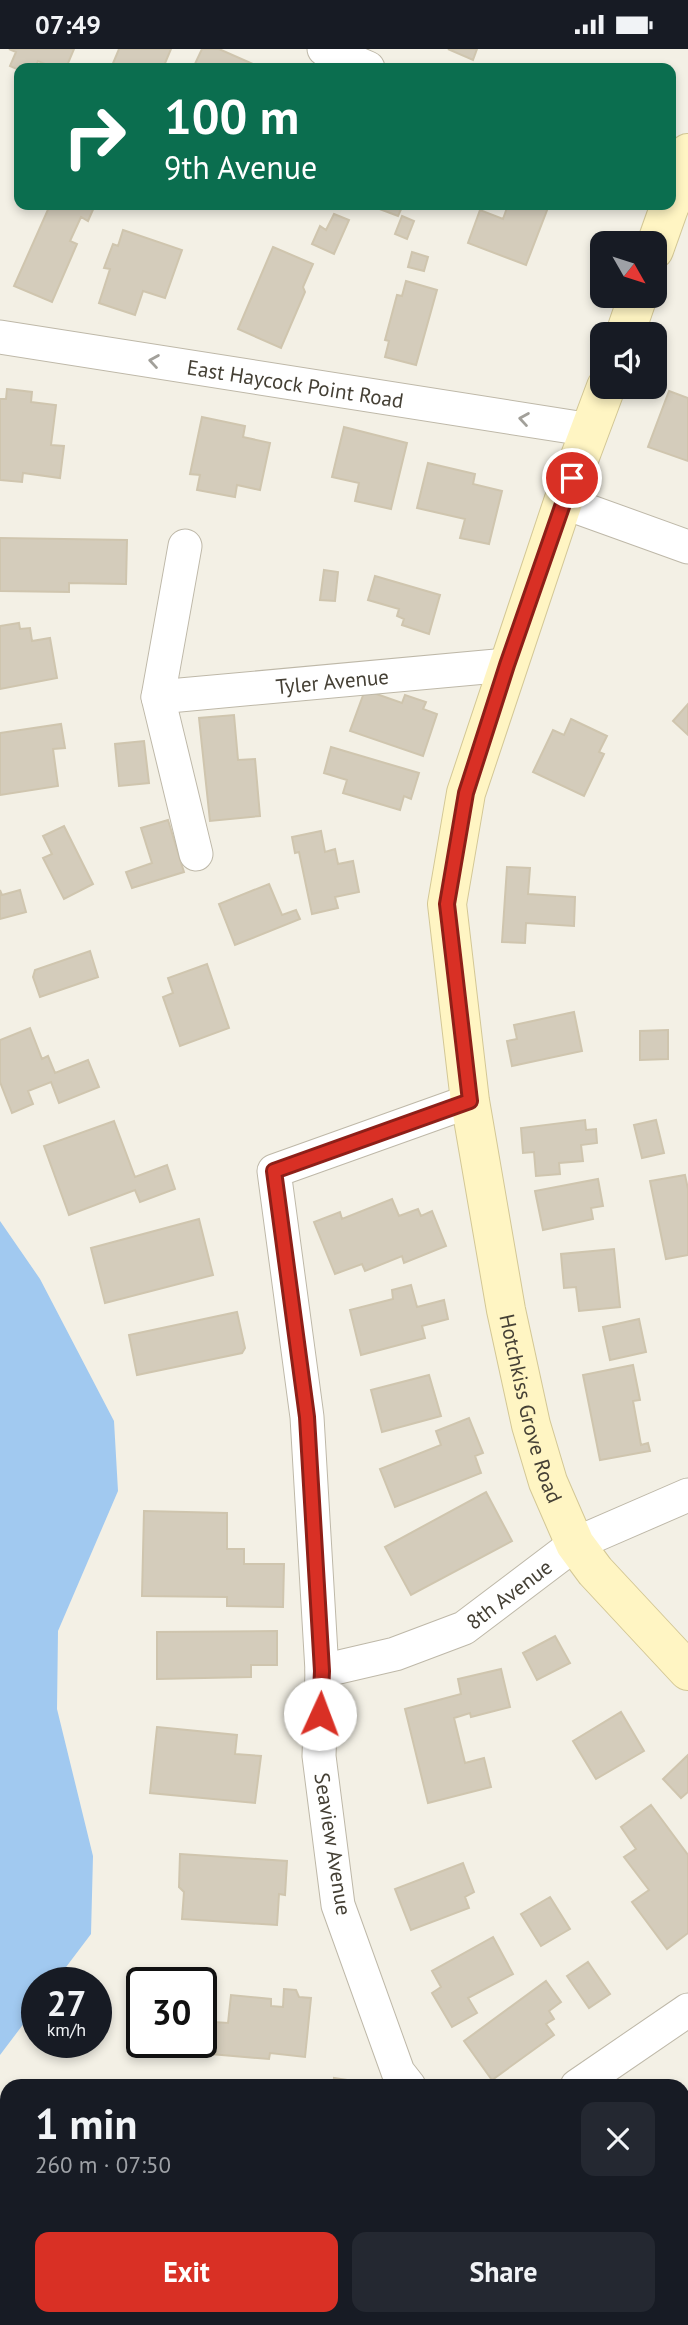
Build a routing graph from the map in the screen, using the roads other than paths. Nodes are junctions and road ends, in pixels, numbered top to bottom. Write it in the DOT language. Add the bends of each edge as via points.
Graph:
graph roads {
  1 [pos="324,49"];
  2 [pos="356,63"];
  3 [pos="688,153"];
  4 [pos="676,188"];
  5 [pos="668,210"];
  6 [pos="661,231"];
  7 [pos="0,337"];
  8 [pos="603,399"];
  9 [pos="591,430"];
  10 [pos="563,502"];
  11 [pos="185,546"];
  12 [pos="688,547"];
  13 [pos="507,665"];
  14 [pos="158,697"];
  15 [pos="196,854"];
  16 [pos="470,1101"];
  17 [pos="688,1495"];
  18 [pos="575,1544"];
  19 [pos="322,1671"];
  20 [pos="688,1671"];
  21 [pos="688,2010"];
  22 [pos="404,2079"];
  23 [pos="588,2079"];
  1 -- 2 [label="street"];
  3 -- 4 [label="main road"];
  5 -- 6 [label="main road"];
  9 -- 7 [label="street, East Haycock Point Road, one-way"];
  8 -- 9 [label="main road, Hotchkiss Grove Road"];
  9 -- 10 [label="main road, Hotchkiss Grove Road"];
  10 -- 12 [label="street"];
  10 -- 13 [label="main road, Hotchkiss Grove Road"];
  11 -- 14 [label="street"];
  13 -- 14 [label="street, Tyler Avenue"];
  13 -- 16 [label="main road, Hotchkiss Grove Road" via="466,793 447,904"];
  14 -- 15 [label="street"];
  16 -- 18 [label="main road, Hotchkiss Grove Road" via="531,1425 548,1482"];
  16 -- 19 [label="street, Seaview Avenue" via="274,1171 307,1417"];
  17 -- 18 [label="street, 8th Avenue"];
  18 -- 19 [label="street, 8th Avenue" via="464,1628 395,1654"];
  18 -- 20 [label="main road, Hotchkiss Grove Road" via="594,1571"];
  19 -- 22 [label="street, Seaview Avenue" via="319,1756 338,1905"];
  21 -- 23 [label="street"];
}
